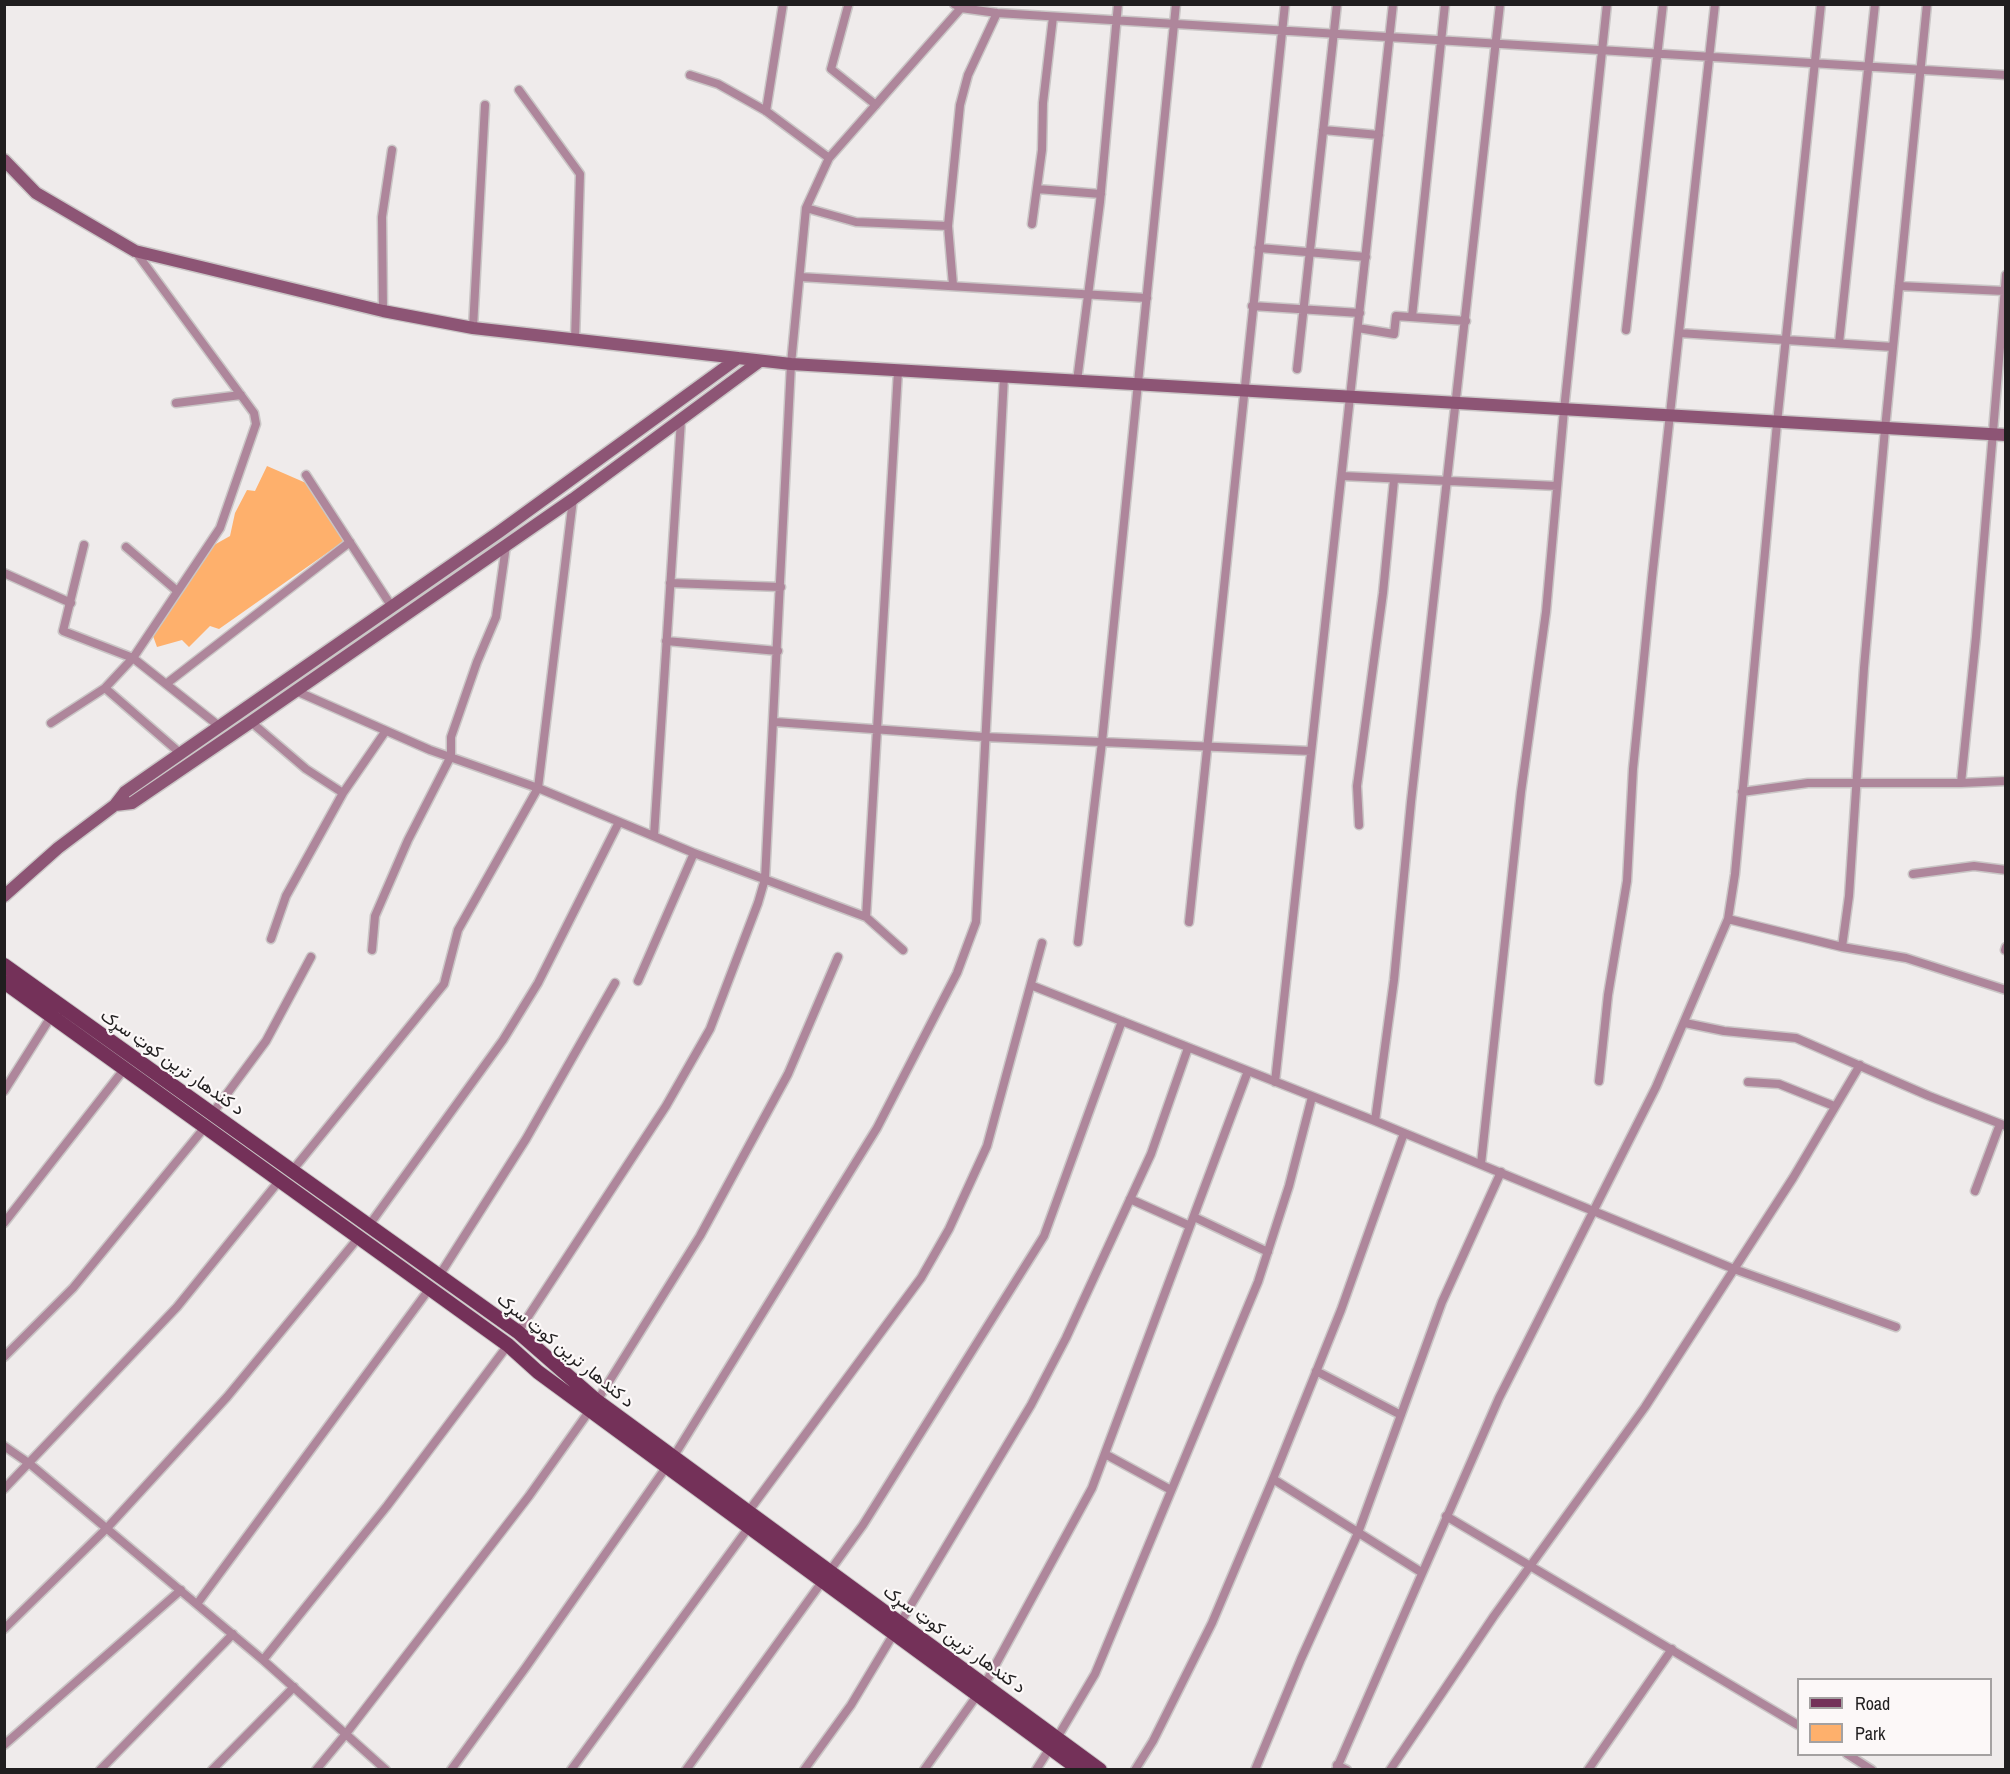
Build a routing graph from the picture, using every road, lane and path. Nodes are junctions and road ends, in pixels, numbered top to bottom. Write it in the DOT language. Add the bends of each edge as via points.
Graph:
graph roads {
  1 [pos="783,4"];
  2 [pos="1118,4"];
  3 [pos="1176,4"];
  4 [pos="1285,4"];
  5 [pos="1338,4"];
  6 [pos="1392,4"];
  7 [pos="1445,4"];
  8 [pos="1500,4"];
  9 [pos="1607,4"];
  10 [pos="1663,4"];
  11 [pos="1715,4"];
  12 [pos="1821,4"];
  13 [pos="1875,4"];
  14 [pos="1927,4"];
  15 [pos="848,6"];
  16 [pos="957,6"];
  17 [pos="988,8"];
  18 [pos="998,13"];
  19 [pos="1053,17"];
  20 [pos="1116,21"];
  21 [pos="1174,24"];
  22 [pos="1282,31"];
  23 [pos="1334,34"];
  24 [pos="1389,38"];
  25 [pos="1441,41"];
  26 [pos="1496,44"];
  27 [pos="1602,51"];
  28 [pos="1658,54"];
  29 [pos="1709,57"];
  30 [pos="1815,64"];
  31 [pos="1869,67"];
  32 [pos="1920,70"];
  33 [pos="690,75"];
  34 [pos="2006,75"];
  35 [pos="519,90"];
  36 [pos="485,105"];
  37 [pos="876,105"];
  38 [pos="766,111"];
  39 [pos="1323,130"];
  40 [pos="1379,135"];
  41 [pos="392,150"];
  42 [pos="829,158"];
  43 [pos="4,160"];
  44 [pos="1037,189"];
  45 [pos="1101,194"];
  46 [pos="806,208"];
  47 [pos="1032,224"];
  48 [pos="948,226"];
  49 [pos="1258,248"];
  50 [pos="135,251"];
  51 [pos="1311,252"];
  52 [pos="1366,256"];
  53 [pos="2006,275"];
  54 [pos="800,277"];
  55 [pos="953,285"];
  56 [pos="1899,286"];
  57 [pos="2004,291"];
  58 [pos="1088,294"];
  59 [pos="1147,298"];
  60 [pos="1252,306"];
  61 [pos="1303,310"];
  62 [pos="383,312"];
  63 [pos="1360,313"];
  64 [pos="1412,317"];
  65 [pos="1466,321"];
  66 [pos="473,327"];
  67 [pos="1358,328"];
  68 [pos="1626,330"];
  69 [pos="1680,333"];
  70 [pos="575,340"];
  71 [pos="1786,340"];
  72 [pos="1839,343"];
  73 [pos="1893,347"];
  74 [pos="738,358"];
  75 [pos="760,360"];
  76 [pos="791,364"];
  77 [pos="1297,369"];
  78 [pos="898,371"];
  79 [pos="1004,376"];
  80 [pos="1077,381"];
  81 [pos="1138,384"];
  82 [pos="1243,391"];
  83 [pos="241,395"];
  84 [pos="1351,397"];
  85 [pos="176,403"];
  86 [pos="1458,403"];
  87 [pos="1564,410"];
  88 [pos="1671,416"];
  89 [pos="681,420"];
  90 [pos="1777,423"];
  91 [pos="1885,429"];
  92 [pos="1992,434"];
  93 [pos="2006,435"];
  94 [pos="306,475"];
  95 [pos="1342,476"];
  96 [pos="1394,480"];
  97 [pos="1448,483"];
  98 [pos="1557,486"];
  99 [pos="573,500"];
  100 [pos="350,542"];
  101 [pos="84,544"];
  102 [pos="506,546"];
  103 [pos="126,547"];
  104 [pos="4,573"];
  105 [pos="670,583"];
  106 [pos="781,587"];
  107 [pos="176,590"];
  108 [pos="71,603"];
  109 [pos="392,607"];
  110 [pos="666,641"];
  111 [pos="778,651"];
  112 [pos="133,658"];
  113 [pos="166,684"];
  114 [pos="105,687"];
  115 [pos="296,691"];
  116 [pos="251,722"];
  117 [pos="775,722"];
  118 [pos="51,723"];
  119 [pos="219,726"];
  120 [pos="877,728"];
  121 [pos="385,732"];
  122 [pos="984,737"];
  123 [pos="1102,742"];
  124 [pos="1205,747"];
  125 [pos="1311,752"];
  126 [pos="180,753"];
  127 [pos="451,756"];
  128 [pos="2006,781"];
  129 [pos="1857,782"];
  130 [pos="1960,783"];
  131 [pos="538,788"];
  132 [pos="1742,792"];
  133 [pos="343,793"];
  134 [pos="115,805"];
  135 [pos="619,822"];
  136 [pos="1359,825"];
  137 [pos="654,836"];
  138 [pos="694,853"];
  139 [pos="2006,870"];
  140 [pos="1913,874"];
  141 [pos="765,879"];
  142 [pos="4,896"];
  143 [pos="866,917"];
  144 [pos="1728,919"];
  145 [pos="1189,922"];
  146 [pos="271,939"];
  147 [pos="1078,942"];
  148 [pos="1042,943"];
  149 [pos="1842,947"];
  150 [pos="372,950"];
  151 [pos="903,950"];
  152 [pos="311,957"];
  153 [pos="838,957"];
  154 [pos="4,965"];
  155 [pos="638,981"];
  156 [pos="4,982"];
  157 [pos="615,983"];
  158 [pos="1033,986"];
  159 [pos="2006,990"];
  160 [pos="52,1015"];
  161 [pos="1122,1021"];
  162 [pos="1686,1023"];
  163 [pos="1188,1047"];
  164 [pos="113,1052"];
  165 [pos="1860,1065"];
  166 [pos="125,1068"];
  167 [pos="1248,1071"];
  168 [pos="1599,1081"];
  169 [pos="1275,1082"];
  170 [pos="1748,1082"];
  171 [pos="4,1091"];
  172 [pos="1312,1096"];
  173 [pos="1834,1106"];
  174 [pos="212,1114"];
  175 [pos="1376,1121"];
  176 [pos="2003,1125"];
  177 [pos="205,1127"];
  178 [pos="1404,1133"];
  179 [pos="1481,1164"];
  180 [pos="292,1171"];
  181 [pos="1501,1172"];
  182 [pos="279,1181"];
  183 [pos="1975,1191"];
  184 [pos="1130,1199"];
  185 [pos="1594,1211"];
  186 [pos="1194,1217"];
  187 [pos="4,1223"];
  188 [pos="370,1224"];
  189 [pos="1190,1226"];
  190 [pos="359,1237"];
  191 [pos="1268,1251"];
  192 [pos="1734,1269"];
  193 [pos="439,1276"];
  194 [pos="430,1288"];
  195 [pos="1896,1327"];
  196 [pos="518,1332"];
  197 [pos="508,1345"];
  198 [pos="4,1357"];
  199 [pos="1316,1371"];
  200 [pos="593,1406"];
  201 [pos="1401,1415"];
  202 [pos="4,1446"];
  203 [pos="1106,1454"];
  204 [pos="670,1461"];
  205 [pos="30,1464"];
  206 [pos="1273,1479"];
  207 [pos="4,1489"];
  208 [pos="1171,1490"];
  209 [pos="748,1512"];
  210 [pos="1446,1516"];
  211 [pos="749,1527"];
  212 [pos="107,1528"];
  213 [pos="1358,1533"];
  214 [pos="1532,1566"];
  215 [pos="1421,1572"];
  216 [pos="827,1577"];
  217 [pos="181,1590"];
  218 [pos="196,1604"];
  219 [pos="896,1628"];
  220 [pos="4,1629"];
  221 [pos="233,1634"];
  222 [pos="1672,1649"];
  223 [pos="263,1660"];
  224 [pos="294,1687"];
  225 [pos="981,1689"];
  226 [pos="1797,1724"];
  227 [pos="345,1735"];
  228 [pos="1054,1743"];
  229 [pos="4,1745"];
  230 [pos="1849,1756"];
  231 [pos="1337,1767"];
  232 [pos="100,1770"];
  233 [pos="212,1770"];
  234 [pos="316,1770"];
  235 [pos="386,1770"];
  236 [pos="451,1770"];
  237 [pos="571,1770"];
  238 [pos="686,1770"];
  239 [pos="804,1770"];
  240 [pos="924,1770"];
  241 [pos="1036,1770"];
  242 [pos="1080,1770"];
  243 [pos="1100,1770"];
  244 [pos="1135,1770"];
  245 [pos="1255,1770"];
  246 [pos="1347,1770"];
  247 [pos="1390,1770"];
  248 [pos="1588,1770"];
  249 [pos="1872,1770"];
  1 -- 38 [label="street"];
  2 -- 20 [label="street"];
  3 -- 21 [label="street"];
  4 -- 22 [label="street"];
  5 -- 23 [label="street"];
  6 -- 24 [label="street"];
  7 -- 25 [label="street"];
  8 -- 26 [label="street"];
  9 -- 27 [label="street"];
  10 -- 28 [label="street"];
  11 -- 29 [label="street"];
  12 -- 30 [label="street"];
  13 -- 31 [label="street"];
  14 -- 32 [label="street"];
  15 -- 37 [label="street" via="831,69"];
  16 -- 17 [label="street"];
  16 -- 37 [label="street"];
  17 -- 18 [label="street"];
  18 -- 19 [label="street"];
  18 -- 48 [label="street" via="968,75 960,105"];
  19 -- 20 [label="street"];
  19 -- 44 [label="street"];
  20 -- 21 [label="street"];
  20 -- 45 [label="street"];
  21 -- 22 [label="street"];
  21 -- 59 [label="street"];
  22 -- 23 [label="street"];
  22 -- 49 [label="street"];
  23 -- 24 [label="street"];
  23 -- 39 [label="street"];
  24 -- 25 [label="street"];
  24 -- 40 [label="street"];
  25 -- 26 [label="street"];
  25 -- 64 [label="street"];
  26 -- 27 [label="street"];
  26 -- 65 [label="street"];
  27 -- 28 [label="street"];
  27 -- 87 [label="street"];
  28 -- 29 [label="street"];
  28 -- 68 [label="street"];
  29 -- 30 [label="street"];
  29 -- 69 [label="street"];
  30 -- 31 [label="street"];
  30 -- 71 [label="street"];
  31 -- 32 [label="street"];
  31 -- 72 [label="street"];
  32 -- 34 [label="street"];
  32 -- 56 [label="street"];
  33 -- 38 [label="street" via="718,84"];
  35 -- 70 [label="street" via="580,174"];
  36 -- 66 [label="street"];
  37 -- 42 [label="street"];
  38 -- 42 [label="street"];
  39 -- 40 [label="street"];
  39 -- 51 [label="street"];
  40 -- 52 [label="street"];
  41 -- 62 [label="street" via="382,217"];
  42 -- 46 [label="street"];
  43 -- 50 [label="main road" via="36,193"];
  44 -- 45 [label="street"];
  44 -- 47 [label="street"];
  45 -- 58 [label="street"];
  46 -- 48 [label="street" via="856,222"];
  46 -- 54 [label="street"];
  48 -- 55 [label="street"];
  49 -- 51 [label="street"];
  49 -- 60 [label="street"];
  50 -- 62 [label="main road"];
  50 -- 83 [label="street"];
  51 -- 52 [label="street"];
  51 -- 61 [label="street"];
  52 -- 63 [label="street"];
  53 -- 57 [label="street"];
  54 -- 55 [label="street"];
  54 -- 76 [label="street"];
  55 -- 58 [label="street"];
  56 -- 57 [label="street"];
  56 -- 73 [label="street"];
  57 -- 92 [label="street"];
  58 -- 59 [label="street"];
  58 -- 80 [label="street"];
  59 -- 81 [label="street"];
  60 -- 61 [label="street"];
  60 -- 82 [label="street"];
  61 -- 63 [label="street"];
  61 -- 77 [label="street"];
  62 -- 66 [label="main road"];
  63 -- 67 [label="street"];
  64 -- 65 [label="street"];
  64 -- 67 [label="street" via="1396,316 1394,334"];
  65 -- 86 [label="street"];
  66 -- 70 [label="main road"];
  67 -- 84 [label="street"];
  69 -- 71 [label="street"];
  69 -- 88 [label="street"];
  70 -- 74 [label="main road"];
  71 -- 72 [label="street"];
  71 -- 90 [label="street"];
  72 -- 73 [label="street"];
  73 -- 91 [label="street"];
  74 -- 75 [label="main road"];
  74 -- 109 [label="main road"];
  75 -- 76 [label="main road"];
  75 -- 89 [label="main road"];
  76 -- 78 [label="main road"];
  76 -- 106 [label="street"];
  78 -- 79 [label="main road"];
  78 -- 120 [label="street"];
  79 -- 80 [label="main road"];
  79 -- 122 [label="street"];
  80 -- 81 [label="main road"];
  81 -- 82 [label="main road"];
  81 -- 123 [label="street"];
  82 -- 84 [label="main road"];
  82 -- 124 [label="street"];
  83 -- 85 [label="street"];
  83 -- 107 [label="street" via="254,413 256,424 236,486 220,528"];
  84 -- 86 [label="main road"];
  84 -- 95 [label="street"];
  86 -- 87 [label="main road"];
  86 -- 97 [label="street"];
  87 -- 88 [label="main road"];
  87 -- 98 [label="street"];
  88 -- 90 [label="main road"];
  88 -- 168 [label="street" via="1635,747 1627,881 1608,995"];
  89 -- 99 [label="main road"];
  89 -- 105 [label="street"];
  90 -- 91 [label="main road"];
  90 -- 132 [label="street"];
  91 -- 92 [label="main road"];
  91 -- 129 [label="street"];
  92 -- 93 [label="main road"];
  92 -- 130 [label="street"];
  94 -- 100 [label="street"];
  95 -- 96 [label="street"];
  95 -- 125 [label="street"];
  96 -- 97 [label="street"];
  96 -- 136 [label="street" via="1357,786"];
  97 -- 98 [label="street"];
  97 -- 175 [label="street"];
  98 -- 179 [label="street" via="1546,612 1521,792"];
  99 -- 102 [label="main road"];
  99 -- 131 [label="street"];
  100 -- 109 [label="street"];
  100 -- 113 [label="street"];
  101 -- 108 [label="street"];
  102 -- 115 [label="main road"];
  102 -- 127 [label="street" via="496,617 451,737"];
  103 -- 107 [label="street"];
  104 -- 108 [label="street"];
  105 -- 106 [label="street"];
  105 -- 110 [label="street"];
  106 -- 111 [label="street"];
  107 -- 112 [label="street"];
  108 -- 112 [label="street" via="63,631"];
  109 -- 119 [label="main road"];
  110 -- 111 [label="street"];
  110 -- 137 [label="street"];
  111 -- 117 [label="street"];
  112 -- 113 [label="street"];
  112 -- 114 [label="street"];
  113 -- 119 [label="street"];
  114 -- 118 [label="street"];
  114 -- 126 [label="street"];
  115 -- 116 [label="main road"];
  115 -- 121 [label="street"];
  116 -- 133 [label="street" via="306,769"];
  116 -- 134 [label="main road" via="132,803"];
  117 -- 120 [label="street"];
  117 -- 141 [label="street"];
  119 -- 126 [label="main road"];
  120 -- 122 [label="street"];
  120 -- 143 [label="street"];
  121 -- 127 [label="street"];
  121 -- 133 [label="street"];
  122 -- 123 [label="street"];
  122 -- 204 [label="street" via="976,922 957,973 877,1128"];
  123 -- 124 [label="street"];
  123 -- 147 [label="street"];
  124 -- 125 [label="street"];
  124 -- 145 [label="street"];
  125 -- 169 [label="street"];
  126 -- 134 [label="main road" via="125,792"];
  127 -- 131 [label="street"];
  127 -- 150 [label="street" via="375,916"];
  128 -- 130 [label="street"];
  129 -- 130 [label="street"];
  129 -- 132 [label="street" via="1808,783"];
  129 -- 149 [label="street"];
  131 -- 135 [label="street"];
  131 -- 180 [label="street" via="458,930 444,984"];
  132 -- 144 [label="street"];
  133 -- 146 [label="street" via="286,896"];
  134 -- 142 [label="main road"];
  135 -- 137 [label="street"];
  135 -- 188 [label="street" via="527,1002"];
  137 -- 138 [label="street"];
  138 -- 141 [label="street"];
  138 -- 155 [label="street"];
  139 -- 140 [label="street" via="1974,866"];
  141 -- 143 [label="street"];
  141 -- 196 [label="street" via="710,1029 666,1106"];
  143 -- 151 [label="street"];
  144 -- 149 [label="street"];
  144 -- 162 [label="street"];
  148 -- 158 [label="street"];
  149 -- 159 [label="street" via="1906,958"];
  152 -- 174 [label="street" via="266,1041"];
  153 -- 200 [label="street" via="788,1074 750,1145 700,1236"];
  154 -- 164 [label="main road, د کندهار ترين کوټ سړک"];
  156 -- 160 [label="main road, د کندهار ترين کوټ سړک"];
  157 -- 193 [label="street" via="526,1139"];
  158 -- 161 [label="street"];
  158 -- 209 [label="street" via="987,1146 950,1229 921,1278"];
  160 -- 164 [label="main road, د کندهار ترين کوټ سړک"];
  160 -- 171 [label="street"];
  161 -- 163 [label="street"];
  161 -- 216 [label="street" via="1044,1236"];
  162 -- 165 [label="street" via="1796,1038"];
  162 -- 185 [label="street"];
  163 -- 167 [label="street"];
  163 -- 184 [label="street" via="1151,1154"];
  164 -- 166 [label="main road, د کندهار ترين کوټ سړک"];
  164 -- 174 [label="main road, د کندهار ترين کوټ سړک"];
  165 -- 173 [label="street"];
  165 -- 176 [label="street"];
  166 -- 177 [label="main road, د کندهار ترين کوټ سړک"];
  166 -- 187 [label="street"];
  167 -- 169 [label="street"];
  167 -- 186 [label="street"];
  169 -- 172 [label="street"];
  170 -- 173 [label="street" via="1779,1084"];
  172 -- 175 [label="street"];
  172 -- 191 [label="street"];
  173 -- 192 [label="street"];
  174 -- 180 [label="main road, د کندهار ترين کوټ سړک"];
  175 -- 178 [label="street"];
  176 -- 183 [label="street"];
  177 -- 182 [label="main road, د کندهار ترين کوټ سړک"];
  177 -- 198 [label="street" via="73,1288"];
  178 -- 179 [label="street"];
  178 -- 199 [label="street"];
  179 -- 181 [label="street"];
  180 -- 188 [label="main road, د کندهار ترين کوټ سړک"];
  181 -- 185 [label="street"];
  181 -- 201 [label="street" via="1442,1302"];
  182 -- 190 [label="main road, د کندهار ترين کوټ سړک"];
  182 -- 205 [label="street" via="177,1307"];
  184 -- 189 [label="street"];
  184 -- 219 [label="street" via="1031,1405"];
  185 -- 192 [label="street"];
  185 -- 210 [label="street" via="1498,1398"];
  186 -- 189 [label="street"];
  186 -- 191 [label="street"];
  188 -- 193 [label="main road, د کندهار ترين کوټ سړک"];
  189 -- 203 [label="street"];
  190 -- 194 [label="main road, د کندهار ترين کوټ سړک"];
  190 -- 212 [label="street" via="227,1397"];
  191 -- 208 [label="street"];
  192 -- 195 [label="street"];
  192 -- 214 [label="street" via="1646,1407"];
  193 -- 196 [label="main road, د کندهار ترين کوټ سړک"];
  194 -- 197 [label="main road, د کندهار ترين کوټ سړک"];
  194 -- 218 [label="street"];
  196 -- 197 [label="main road"];
  196 -- 200 [label="main road, د کندهار ترين کوټ سړک"];
  197 -- 200 [label="main road, د کندهار ترين کوټ سړک" via="538,1372"];
  197 -- 223 [label="street" via="387,1506"];
  199 -- 201 [label="street"];
  199 -- 206 [label="street"];
  200 -- 204 [label="main road, د کندهار ترين کوټ سړک"];
  200 -- 227 [label="street"];
  201 -- 213 [label="street"];
  202 -- 205 [label="street"];
  203 -- 208 [label="street"];
  203 -- 225 [label="street" via="1092,1488"];
  204 -- 209 [label="main road, د کندهار ترين کوټ سړک"];
  204 -- 211 [label="main road, د کندهار ترين کوټ سړک"];
  204 -- 236 [label="street"];
  205 -- 207 [label="street"];
  205 -- 212 [label="street"];
  206 -- 213 [label="street"];
  206 -- 244 [label="street" via="1212,1623"];
  208 -- 228 [label="street" via="1095,1674"];
  209 -- 216 [label="main road, د کندهار ترين کوټ سړک"];
  210 -- 214 [label="street"];
  210 -- 215 [label="street"];
  211 -- 216 [label="main road, د کندهار ترين کوټ سړک"];
  211 -- 237 [label="street"];
  212 -- 217 [label="street"];
  212 -- 220 [label="street"];
  213 -- 215 [label="street"];
  213 -- 245 [label="street"];
  214 -- 222 [label="street"];
  214 -- 247 [label="street"];
  215 -- 231 [label="street"];
  216 -- 219 [label="main road, د کندهار ترين کوټ سړک"];
  216 -- 238 [label="street"];
  217 -- 218 [label="street"];
  217 -- 229 [label="street"];
  218 -- 221 [label="street"];
  219 -- 225 [label="main road, د کندهار ترين کوټ سړک"];
  219 -- 239 [label="street" via="851,1705"];
  221 -- 223 [label="street"];
  221 -- 232 [label="street"];
  222 -- 226 [label="street"];
  222 -- 248 [label="street"];
  223 -- 224 [label="street"];
  224 -- 227 [label="street"];
  224 -- 233 [label="street"];
  225 -- 228 [label="main road, د کندهار ترين کوټ سړک"];
  225 -- 240 [label="street"];
  227 -- 234 [label="street"];
  227 -- 235 [label="street"];
  228 -- 241 [label="street"];
  228 -- 242 [label="main road, د کندهار ترين کوټ سړک"];
  228 -- 243 [label="main road, د کندهار ترين کوټ سړک"];
  230 -- 249 [label="street"];
  231 -- 246 [label="street"];
}
